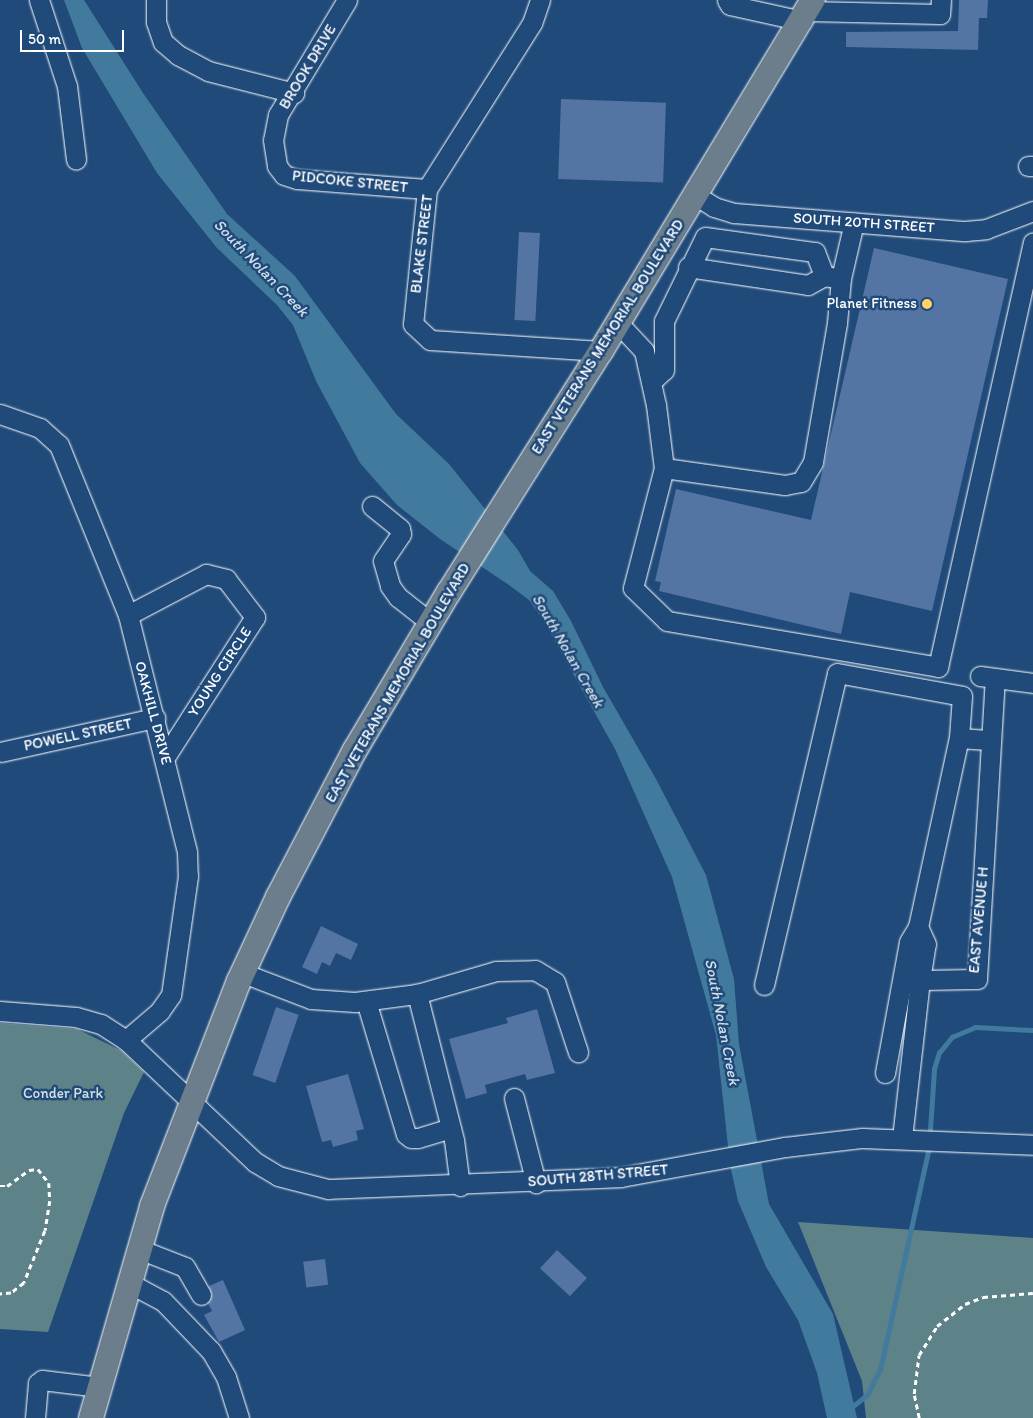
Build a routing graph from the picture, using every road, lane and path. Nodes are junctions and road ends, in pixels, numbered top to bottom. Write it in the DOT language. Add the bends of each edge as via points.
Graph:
graph roads {
  1 [pos="38,0"];
  2 [pos="156,0"];
  3 [pos="347,0"];
  4 [pos="540,0"];
  5 [pos="727,0"];
  6 [pos="941,0"];
  7 [pos="807,10"];
  8 [pos="294,92"];
  9 [pos="76,159"];
  10 [pos="276,166"];
  11 [pos="428,189"];
  12 [pos="695,195"];
  13 [pos="1033,211"];
  14 [pos="854,222"];
  15 [pos="1033,243"];
  16 [pos="688,267"];
  17 [pos="832,277"];
  18 [pos="618,323"];
  19 [pos="601,351"];
  20 [pos="652,381"];
  21 [pos="0,414"];
  22 [pos="664,468"];
  23 [pos="372,506"];
  24 [pos="128,615"];
  25 [pos="431,623"];
  26 [pos="1033,683"];
  27 [pos="155,718"];
  28 [pos="959,738"];
  29 [pos="991,740"];
  30 [pos="0,752"];
  31 [pos="165,758"];
  32 [pos="918,928"];
  33 [pos="243,973"];
  34 [pos="920,980"];
  35 [pos="764,985"];
  36 [pos="417,994"];
  37 [pos="366,1001"];
  38 [pos="0,1011"];
  39 [pos="126,1040"];
  40 [pos="578,1052"];
  41 [pos="885,1073"];
  42 [pos="514,1098"];
  43 [pos="191,1099"];
  44 [pos="451,1128"];
  45 [pos="902,1138"];
  46 [pos="1033,1145"];
  47 [pos="536,1183"];
  48 [pos="0,1186"];
  49 [pos="460,1186"];
  50 [pos="139,1249"];
  51 [pos="129,1283"];
  52 [pos="1033,1293"];
  53 [pos="0,1294"];
  54 [pos="201,1295"];
  55 [pos="100,1387"];
  56 [pos="35,1418"];
  57 [pos="91,1418"];
  58 [pos="239,1418"];
  59 [pos="918,1418"];
  1 -- 9 [label="street" via="67,86"];
  2 -- 8 [label="street" via="156,22 163,42 178,56 208,71"];
  3 -- 8 [label="street, BROOK DRIVE"];
  4 -- 11 [label="street, BLAKE STREET" via="532,23"];
  5 -- 7 [label="street" via="730,5"];
  6 -- 7 [label="street" via="940,14"];
  7 -- 12 [label="main road, EAST VETERANS MEMORIAL BOULEVARD"];
  8 -- 10 [label="street, BROOK DRIVE" via="278,116 273,140"];
  10 -- 11 [label="street, PIDCOKE STREET" via="284,175 297,179"];
  11 -- 19 [label="street, BLAKE STREET" via="413,324 430,340"];
  12 -- 14 [label="street, SOUTH 20TH STREET" via="714,207 734,213"];
  12 -- 18 [label="main road, EAST VETERANS MEMORIAL BOULEVARD"];
  13 -- 14 [label="street, SOUTH 20TH STREET" via="986,230"];
  14 -- 17 [label="street"];
  15 -- 22 [label="street" via="938,668 667,621 633,588"];
  16 -- 17 [label="street" via="808,285"];
  16 -- 17 [label="street" via="700,244 711,236 815,252"];
  16 -- 20 [label="street" via="664,321 664,370"];
  17 -- 22 [label="street" via="837,323 812,462 801,482 785,485"];
  18 -- 19 [label="main road, EAST VETERANS MEMORIAL BOULEVARD"];
  18 -- 20 [label="street" via="644,351"];
  19 -- 25 [label="main road, EAST VETERANS MEMORIAL BOULEVARD"];
  20 -- 22 [label="street"];
  21 -- 24 [label="street, OAKHILL DRIVE" via="40,428 58,445"];
  23 -- 25 [label="street" via="400,529 401,534 383,561 390,586 398,597"];
  24 -- 27 [label="street, OAKHILL DRIVE"];
  24 -- 31 [label="street, YOUNG CIRCLE" via="206,574 226,579 255,617"];
  25 -- 33 [label="main road, EAST VETERANS MEMORIAL BOULEVARD" via="355,750 278,897"];
  26 -- 29 [label="street, EAST AVENUE H" via="988,677"];
  27 -- 30 [label="street, POWELL STREET"];
  27 -- 31 [label="street, OAKHILL DRIVE"];
  28 -- 29 [label="street"];
  28 -- 32 [label="street"];
  28 -- 35 [label="street" via="962,696 837,673"];
  29 -- 34 [label="street, EAST AVENUE H" via="977,979"];
  31 -- 39 [label="street, OAKHILL DRIVE" via="187,852 187,885 171,996 160,1011"];
  32 -- 34 [label="street" via="926,944"];
  32 -- 41 [label="street" via="909,942"];
  33 -- 37 [label="street" via="311,999"];
  33 -- 43 [label="main road, EAST VETERANS MEMORIAL BOULEVARD"];
  34 -- 45 [label="street"];
  36 -- 37 [label="street"];
  36 -- 40 [label="street" via="496,971 535,970 555,982"];
  36 -- 44 [label="street"];
  37 -- 44 [label="street" via="406,1134 418,1138"];
  38 -- 39 [label="street, SOUTH 28TH STREET" via="76,1017 101,1024"];
  39 -- 43 [label="street, SOUTH 28TH STREET"];
  42 -- 47 [label="street"];
  43 -- 49 [label="street, SOUTH 28TH STREET" via="256,1162 278,1176 302,1184 345,1190"];
  43 -- 50 [label="main road, EAST VETERANS MEMORIAL BOULEVARD"];
  44 -- 49 [label="street"];
  45 -- 46 [label="street, SOUTH 28TH STREET"];
  45 -- 47 [label="street, SOUTH 28TH STREET" via="862,1138 785,1147 645,1175"];
  47 -- 49 [label="street, SOUTH 28TH STREET"];
  48 -- 53 [label="path" via="7,1186 29,1170 38,1169 49,1183 50,1201 45,1232 24,1283 11,1293"];
  50 -- 51 [label="main road, EAST VETERANS MEMORIAL BOULEVARD"];
  50 -- 54 [label="street" via="185,1267"];
  51 -- 55 [label="main road, EAST VETERANS MEMORIAL BOULEVARD"];
  51 -- 58 [label="street" via="163,1301 211,1351 226,1377"];
  52 -- 59 [label="path" via="983,1297 965,1304 937,1326 920,1355 914,1394"];
  55 -- 56 [label="street" via="42,1380 38,1383"];
  55 -- 57 [label="main road, EAST VETERANS MEMORIAL BOULEVARD"];
}
